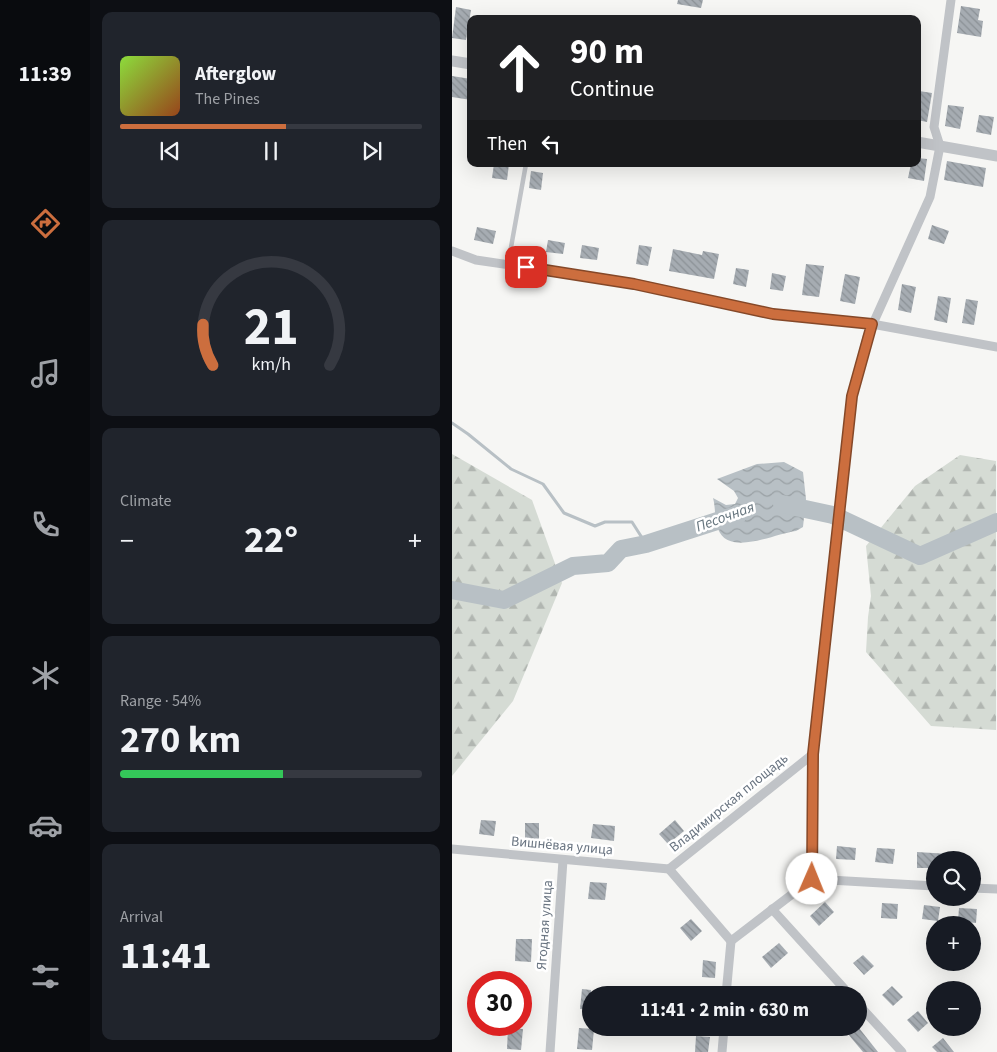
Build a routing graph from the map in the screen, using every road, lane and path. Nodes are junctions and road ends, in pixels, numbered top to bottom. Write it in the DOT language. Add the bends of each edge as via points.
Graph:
graph roads {
  1 [pos="951,0"];
  2 [pos="452,61"];
  3 [pos="467,63"];
  4 [pos="921,143"];
  5 [pos="940,146"];
  6 [pos="996,156"];
  7 [pos="525,167"];
  8 [pos="452,251"];
  9 [pos="508,264"];
  10 [pos="872,324"];
  11 [pos="996,347"];
  12 [pos="813,754"];
  13 [pos="452,849"];
  14 [pos="563,860"];
  15 [pos="669,869"];
  16 [pos="812,879"];
  17 [pos="926,886"];
  18 [pos="981,888"];
  19 [pos="996,889"];
  20 [pos="772,910"];
  21 [pos="731,941"];
  22 [pos="727,986"];
  23 [pos="842,986"];
  24 [pos="867,1014"];
  25 [pos="723,1036"];
  26 [pos="550,1052"];
  27 [pos="722,1052"];
  28 [pos="902,1052"];
  1 -- 5 [label="street" via="934,127"];
  2 -- 3 [label="street"];
  4 -- 5 [label="street"];
  5 -- 6 [label="street"];
  5 -- 10 [label="street" via="930,197"];
  7 -- 9 [label="lane"];
  8 -- 9 [label="street" via="476,260"];
  9 -- 10 [label="street" via="634,284 773,314"];
  10 -- 11 [label="street"];
  10 -- 12 [label="street" via="852,396"];
  12 -- 15 [label="street, Владимирская площадь"];
  12 -- 16 [label="street"];
  13 -- 14 [label="street, Вишнёвая улица"];
  14 -- 15 [label="street, Вишнёвая улица"];
  14 -- 26 [label="street, Ягодная улица"];
  15 -- 21 [label="street, Владимирская площадь"];
  16 -- 17 [label="street"];
  16 -- 20 [label="street"];
  18 -- 19 [label="street"];
  20 -- 21 [label="street"];
  20 -- 23 [label="street"];
  21 -- 22 [label="street"];
  24 -- 28 [label="street"];
  25 -- 27 [label="street"];
}
